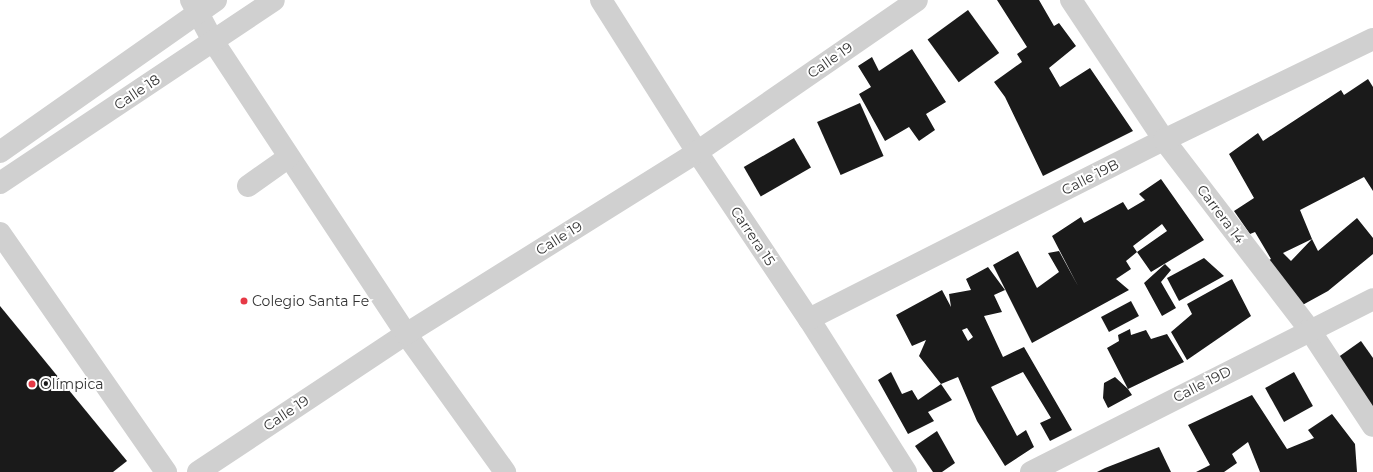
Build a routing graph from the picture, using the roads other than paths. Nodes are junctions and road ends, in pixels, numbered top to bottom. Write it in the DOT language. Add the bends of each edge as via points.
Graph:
graph roads {
  1 [pos="274,0"];
  2 [pos="602,0"];
  3 [pos="917,0"];
  4 [pos="1071,0"];
  5 [pos="201,4"];
  6 [pos="1373,38"];
  7 [pos="213,41"];
  8 [pos="1164,140"];
  9 [pos="0,152"];
  10 [pos="697,152"];
  11 [pos="289,157"];
  12 [pos="0,183"];
  13 [pos="248,186"];
  14 [pos="0,233"];
  15 [pos="1373,298"];
  16 [pos="809,319"];
  17 [pos="1309,329"];
  18 [pos="406,334"];
  19 [pos="1373,426"];
  20 [pos="166,472"];
  21 [pos="198,472"];
  22 [pos="505,472"];
  23 [pos="906,472"];
  24 [pos="1031,472"];
  1 -- 7 [label="street, Calle 18"];
  2 -- 10 [label="street, Carrera 15"];
  3 -- 10 [label="street, Calle 19"];
  4 -- 8 [label="street, Carrera 14"];
  5 -- 7 [label="street"];
  5 -- 9 [label="street"];
  6 -- 8 [label="street, Calle 19B"];
  7 -- 11 [label="street"];
  7 -- 12 [label="street, Calle 18"];
  8 -- 16 [label="street, Calle 19B"];
  8 -- 17 [label="street, Carrera 14"];
  10 -- 16 [label="street, Carrera 15"];
  10 -- 18 [label="street, Calle 19"];
  11 -- 13 [label="street"];
  11 -- 18 [label="street"];
  14 -- 20 [label="street"];
  15 -- 17 [label="street, Calle 19D"];
  16 -- 23 [label="street, Carrera 15"];
  17 -- 19 [label="street, Carrera 14"];
  17 -- 24 [label="street, Calle 19D"];
  18 -- 21 [label="street, Calle 19"];
  18 -- 22 [label="street"];
}
